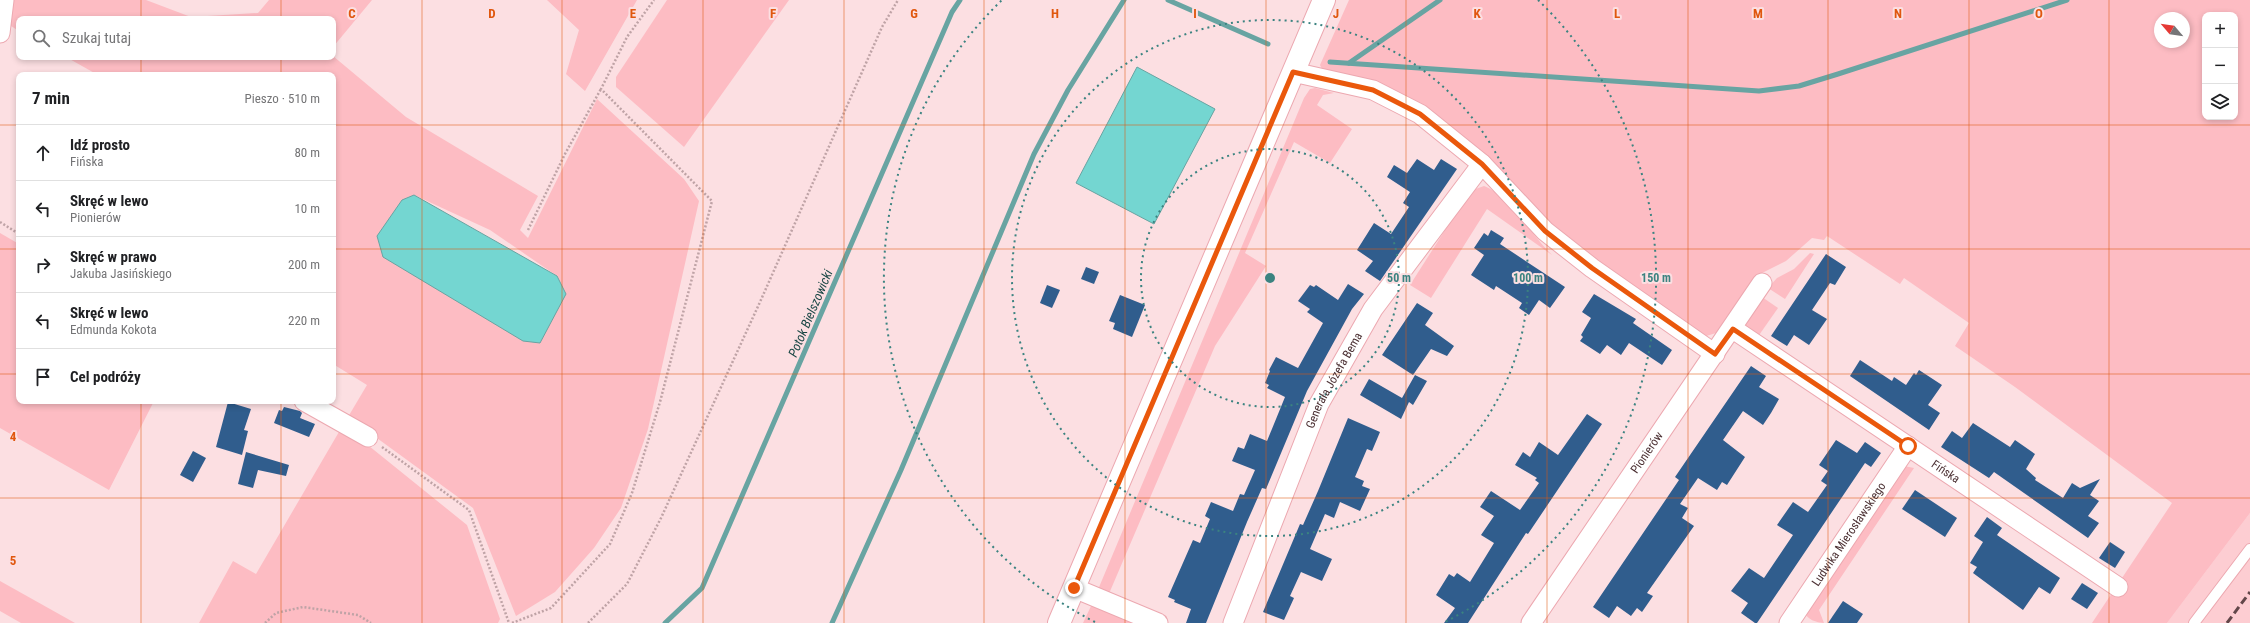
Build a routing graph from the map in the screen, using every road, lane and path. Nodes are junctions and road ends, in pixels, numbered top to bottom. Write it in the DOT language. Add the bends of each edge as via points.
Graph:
graph roads {
  1 [pos="4,0"];
  2 [pos="654,0"];
  3 [pos="898,0"];
  4 [pos="1324,0"];
  5 [pos="0,33"];
  6 [pos="1293,72"];
  7 [pos="601,90"];
  8 [pos="1482,164"];
  9 [pos="0,222"];
  10 [pos="528,230"];
  11 [pos="16,232"];
  12 [pos="1762,283"];
  13 [pos="1733,329"];
  14 [pos="1715,354"];
  15 [pos="309,404"];
  16 [pos="368,437"];
  17 [pos="1908,446"];
  18 [pos="2250,549"];
  19 [pos="2118,587"];
  20 [pos="1074,588"];
  21 [pos="265,623"];
  22 [pos="371,623"];
  23 [pos="509,623"];
  24 [pos="512,623"];
  25 [pos="588,623"];
  26 [pos="1059,623"];
  27 [pos="1158,623"];
  28 [pos="1233,623"];
  29 [pos="1531,623"];
  30 [pos="1789,623"];
  31 [pos="2194,623"];
  1 -- 5 [label="street"];
  2 -- 7 [label="path" via="627,38"];
  3 -- 25 [label="path" via="872,48 661,518 627,584"];
  4 -- 6 [label="street"];
  6 -- 8 [label="street" via="1373,90 1420,114"];
  6 -- 20 [label="street"];
  7 -- 10 [label="path" via="565,154"];
  7 -- 24 [label="path" via="712,201 660,402 632,493 610,544 551,608"];
  8 -- 14 [label="street" via="1545,231 1592,268"];
  8 -- 28 [label="street, Generała Józefa Bema" via="1373,309 1319,404"];
  9 -- 11 [label="path"];
  12 -- 13 [label="street, Pionierów"];
  13 -- 14 [label="street, Pionierów"];
  13 -- 17 [label="street, Fińska"];
  14 -- 29 [label="street, Pionierów"];
  15 -- 16 [label="street"];
  16 -- 23 [label="path" via="469,510"];
  17 -- 19 [label="street, Fińska"];
  17 -- 30 [label="street, Ludwika Mierosławskiego"];
  18 -- 31 [label="lane"];
  20 -- 26 [label="street"];
  20 -- 27 [label="street"];
  21 -- 22 [label="path" via="276,613 303,607 358,616"];
}
